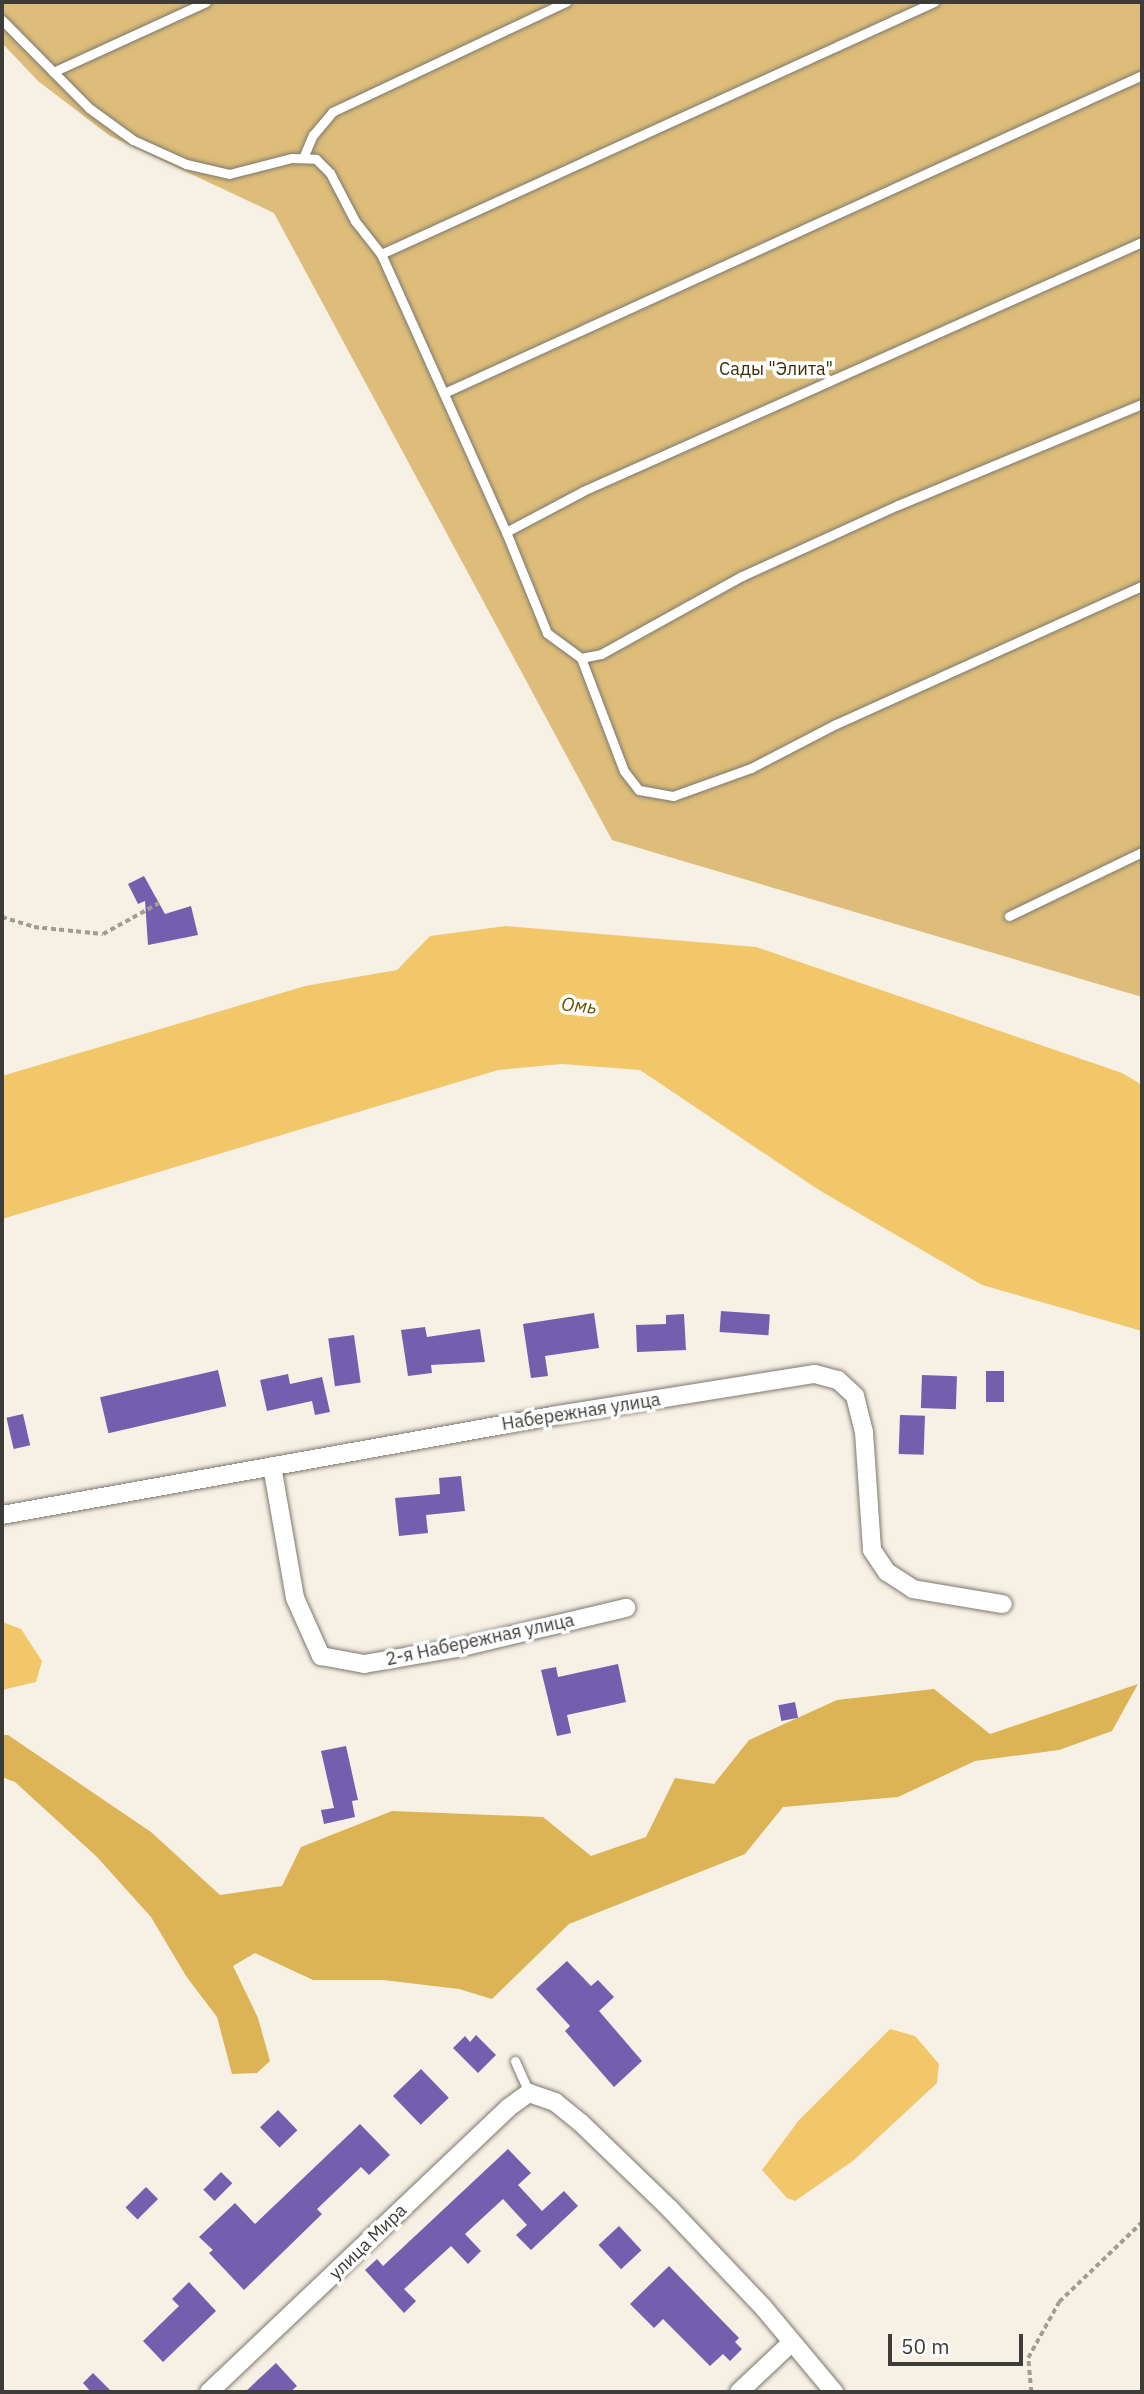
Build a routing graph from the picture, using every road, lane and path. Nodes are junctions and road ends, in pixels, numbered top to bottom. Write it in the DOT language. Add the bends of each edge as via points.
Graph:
graph roads {
  1 [pos="206,2"];
  2 [pos="566,2"];
  3 [pos="934,2"];
  4 [pos="2,20"];
  5 [pos="53,72"];
  6 [pos="1142,75"];
  7 [pos="303,158"];
  8 [pos="1142,242"];
  9 [pos="380,254"];
  10 [pos="444,393"];
  11 [pos="1142,404"];
  12 [pos="506,532"];
  13 [pos="1142,586"];
  14 [pos="581,658"];
  15 [pos="1142,852"];
  16 [pos="159,903"];
  17 [pos="1009,916"];
  18 [pos="2,917"];
  19 [pos="272,1466"];
  20 [pos="2,1515"];
  21 [pos="1003,1604"];
  22 [pos="626,1608"];
  23 [pos="515,2062"];
  24 [pos="529,2093"];
  25 [pos="1142,2222"];
  26 [pos="790,2344"];
  27 [pos="209,2392"];
  28 [pos="739,2392"];
  29 [pos="834,2392"];
  30 [pos="1031,2392"];
  1 -- 5 [label="lane"];
  2 -- 7 [label="lane" via="332,112 313,135"];
  3 -- 9 [label="lane"];
  4 -- 5 [label="lane"];
  5 -- 7 [label="lane" via="89,108 133,140 186,164 229,174"];
  6 -- 10 [label="lane"];
  7 -- 9 [label="lane" via="316,159 330,173 355,221"];
  8 -- 12 [label="lane" via="583,491"];
  9 -- 10 [label="lane"];
  10 -- 12 [label="lane"];
  11 -- 14 [label="lane" via="886,510 742,576 601,654"];
  12 -- 14 [label="lane" via="547,633"];
  13 -- 14 [label="lane" via="836,724 751,768 673,796 639,790 624,771"];
  15 -- 17 [label="lane"];
  16 -- 18 [label="path" via="103,934 34,927"];
  19 -- 20 [label="street, Набережная улица"];
  19 -- 21 [label="street, Набережная улица" via="815,1374 838,1380 855,1396 864,1432 872,1550 887,1572 913,1589"];
  19 -- 22 [label="street, 2-я Набережная улица" via="295,1598 321,1656 364,1664 461,1647"];
  23 -- 24 [label="lane"];
  24 -- 26 [label="street" via="555,2102 581,2123 753,2297"];
  24 -- 27 [label="street, улица Мира"];
  25 -- 30 [label="path" via="1059,2302 1028,2358"];
  26 -- 28 [label="street"];
  26 -- 29 [label="street"];
}
